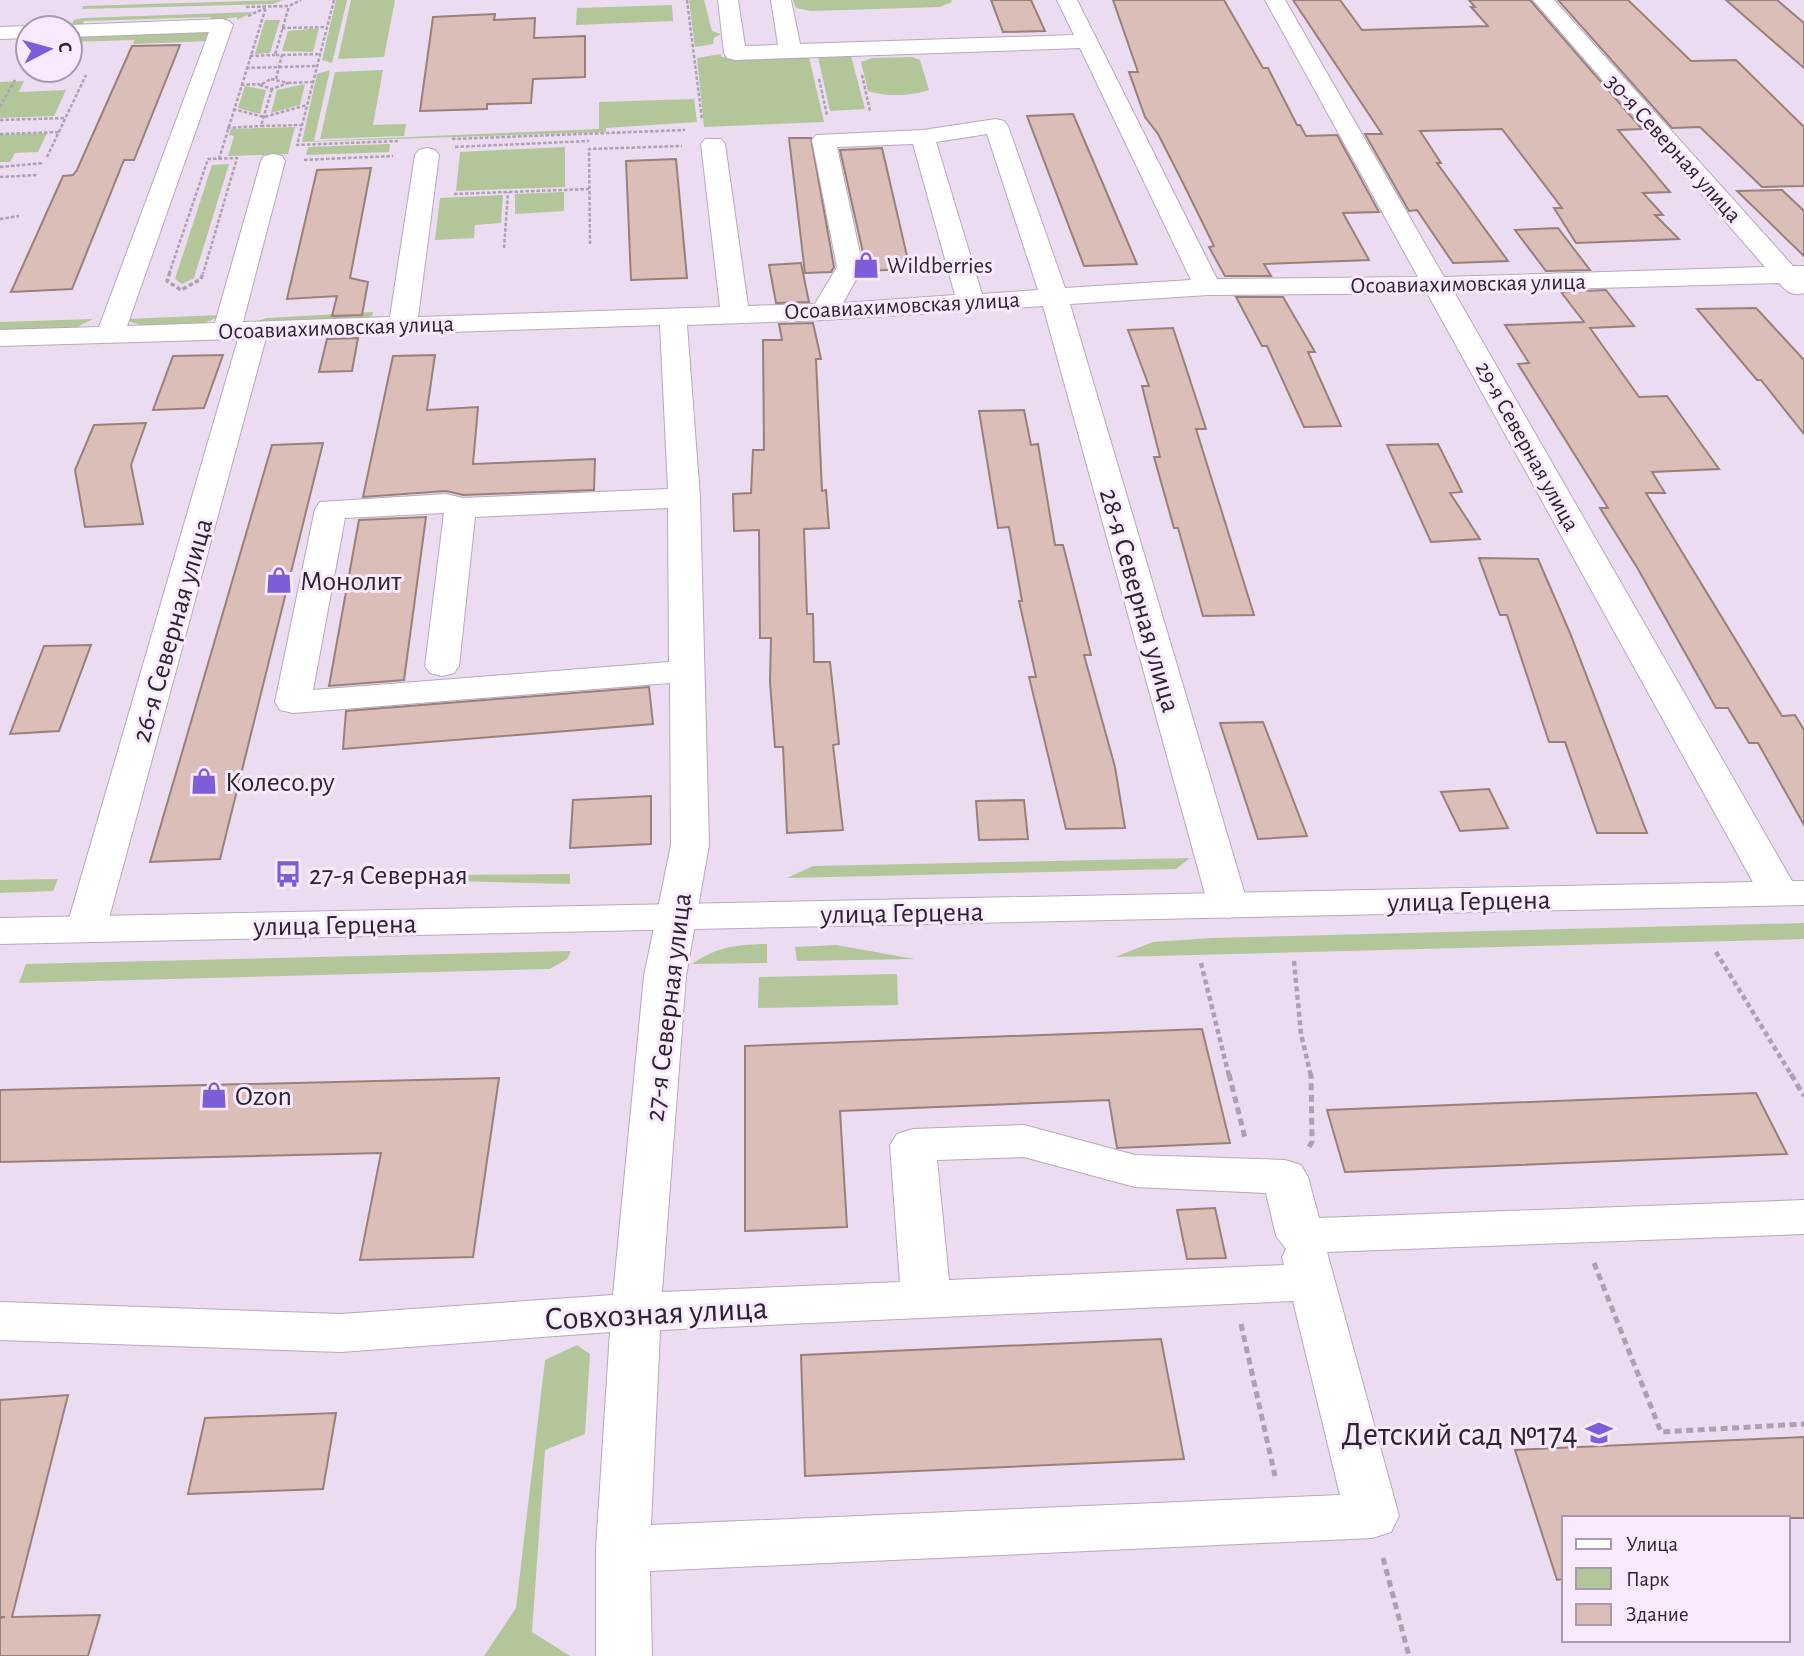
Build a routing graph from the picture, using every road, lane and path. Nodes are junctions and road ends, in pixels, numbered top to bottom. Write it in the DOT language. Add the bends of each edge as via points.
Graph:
graph roads {
  1 [pos="301,0"];
  2 [pos="334,0"];
  3 [pos="687,0"];
  4 [pos="728,0"];
  5 [pos="781,0"];
  6 [pos="1067,0"];
  7 [pos="1275,0"];
  8 [pos="1543,0"];
  9 [pos="256,12"];
  10 [pos="84,24"];
  11 [pos="327,27"];
  12 [pos="282,28"];
  13 [pos="1087,41"];
  14 [pos="790,51"];
  15 [pos="814,53"];
  16 [pos="320,54"];
  17 [pos="275,55"];
  18 [pos="282,55"];
  19 [pos="250,56"];
  20 [pos="317,66"];
  21 [pos="279,67"];
  22 [pos="246,68"];
  23 [pos="86,75"];
  24 [pos="276,79"];
  25 [pos="14,82"];
  26 [pos="313,82"];
  27 [pos="288,83"];
  28 [pos="260,84"];
  29 [pos="240,85"];
  30 [pos="272,89"];
  31 [pos="307,106"];
  32 [pos="0,107"];
  33 [pos="233,109"];
  34 [pos="860,111"];
  35 [pos="827,112"];
  36 [pos="838,112"];
  37 [pos="264,117"];
  38 [pos="65,118"];
  39 [pos="0,120"];
  40 [pos="829,124"];
  41 [pos="302,125"];
  42 [pos="261,126"];
  43 [pos="227,128"];
  44 [pos="59,132"];
  45 [pos="0,134"];
  46 [pos="589,134"];
  47 [pos="703,134"];
  48 [pos="923,136"];
  49 [pos="399,141"];
  50 [pos="589,141"];
  51 [pos="304,145"];
  52 [pos="433,147"];
  53 [pos="453,147"];
  54 [pos="589,149"];
  55 [pos="47,157"];
  56 [pos="219,159"];
  57 [pos="273,161"];
  58 [pos="44,163"];
  59 [pos="0,167"];
  60 [pos="38,175"];
  61 [pos="0,177"];
  62 [pos="589,188"];
  63 [pos="508,192"];
  64 [pos="421,196"];
  65 [pos="590,244"];
  66 [pos="504,248"];
  67 [pos="1795,274"];
  68 [pos="1436,285"];
  69 [pos="1208,287"];
  70 [pos="1054,296"];
  71 [pos="1804,296"];
  72 [pos="971,303"];
  73 [pos="824,312"];
  74 [pos="735,314"];
  75 [pos="673,317"];
  76 [pos="403,325"];
  77 [pos="240,330"];
  78 [pos="110,334"];
  79 [pos="0,338"];
  80 [pos="684,498"];
  81 [pos="460,508"];
  82 [pos="443,666"];
  83 [pos="687,671"];
  84 [pos="1792,893"];
  85 [pos="1228,905"];
  86 [pos="675,916"];
  87 [pos="86,929"];
  88 [pos="0,930"];
  89 [pos="1716,952"];
  90 [pos="1294,961"];
  91 [pos="1200,963"];
  92 [pos="1804,1097"];
  93 [pos="1270,1177"];
  94 [pos="1804,1217"];
  95 [pos="1579,1226"];
  96 [pos="1306,1259"];
  97 [pos="1233,1285"];
  98 [pos="926,1299"];
  99 [pos="636,1312"];
  100 [pos="0,1321"];
  101 [pos="1804,1424"];
  102 [pos="1372,1516"];
  103 [pos="1284,1520"];
  104 [pos="624,1549"];
  105 [pos="624,1656"];
  106 [pos="1409,1656"];
  1 -- 12 [label="path" via="289,6"];
  2 -- 11 [label="path"];
  3 -- 47 [label="path"];
  4 -- 14 [label="street" via="735,53"];
  5 -- 14 [label="street"];
  6 -- 13 [label="street"];
  7 -- 68 [label="street, 29-я Северная улица"];
  8 -- 67 [label="street, 30-я Северная улица"];
  9 -- 19 [label="path" via="266,7"];
  10 -- 78 [label="street" via="222,25"];
  11 -- 12 [label="path"];
  11 -- 16 [label="path"];
  12 -- 17 [label="path"];
  13 -- 15 [label="street"];
  13 -- 69 [label="street"];
  14 -- 15 [label="street"];
  15 -- 34 [label="path" via="856,54 871,111"];
  15 -- 35 [label="path"];
  16 -- 18 [label="path"];
  16 -- 20 [label="path"];
  17 -- 18 [label="path"];
  17 -- 19 [label="path"];
  18 -- 21 [label="path"];
  19 -- 22 [label="path"];
  20 -- 21 [label="path"];
  20 -- 26 [label="path"];
  21 -- 22 [label="path"];
  21 -- 24 [label="path"];
  22 -- 29 [label="path"];
  23 -- 38 [label="path"];
  24 -- 27 [label="path"];
  24 -- 28 [label="path"];
  25 -- 32 [label="path"];
  26 -- 27 [label="path"];
  26 -- 31 [label="path"];
  27 -- 30 [label="path"];
  28 -- 29 [label="path"];
  28 -- 30 [label="path"];
  29 -- 33 [label="path"];
  30 -- 37 [label="path"];
  31 -- 37 [label="path"];
  31 -- 41 [label="path"];
  33 -- 37 [label="path"];
  33 -- 43 [label="path"];
  35 -- 36 [label="path"];
  35 -- 40 [label="path"];
  37 -- 42 [label="path"];
  38 -- 39 [label="path"];
  38 -- 44 [label="path"];
  41 -- 42 [label="path"];
  41 -- 51 [label="path" via="297,145"];
  42 -- 43 [label="path"];
  43 -- 56 [label="path"];
  44 -- 45 [label="path"];
  44 -- 55 [label="path"];
  46 -- 47 [label="path"];
  46 -- 50 [label="path"];
  46 -- 52 [label="path"];
  47 -- 54 [label="path"];
  47 -- 74 [label="street"];
  48 -- 70 [label="street, 28-я Северная улица" via="996,125"];
  48 -- 72 [label="street"];
  48 -- 73 [label="street" via="824,140 849,267"];
  49 -- 51 [label="path"];
  50 -- 53 [label="path"];
  50 -- 54 [label="path"];
  51 -- 52 [label="path" via="301,160"];
  52 -- 64 [label="street"];
  54 -- 62 [label="path"];
  56 -- 56 [label="path" via="237,158 201,279 181,290 167,281 208,159"];
  57 -- 77 [label="street, 26-я Северная улица"];
  58 -- 59 [label="path"];
  60 -- 61 [label="path"];
  62 -- 63 [label="path"];
  62 -- 65 [label="path"];
  63 -- 64 [label="path"];
  63 -- 66 [label="path"];
  64 -- 76 [label="street"];
  67 -- 68 [label="street, Осоавиахимовская улица"];
  67 -- 71 [label="street, 30-я Северная улица"];
  68 -- 69 [label="street, Осоавиахимовская улица"];
  68 -- 84 [label="street, 29-я Северная улица"];
  69 -- 70 [label="street, Осоавиахимовская улица"];
  70 -- 72 [label="street, Осоавиахимовская улица"];
  70 -- 85 [label="street, 28-я Северная улица"];
  72 -- 73 [label="street, Осоавиахимовская улица"];
  73 -- 74 [label="street, Осоавиахимовская улица"];
  74 -- 75 [label="street, Осоавиахимовская улица"];
  75 -- 76 [label="street, Осоавиахимовская улица"];
  75 -- 80 [label="street, 27-я Северная улица"];
  76 -- 77 [label="street, Осоавиахимовская улица"];
  77 -- 78 [label="street, Осоавиахимовская улица"];
  77 -- 87 [label="street, 26-я Северная улица"];
  78 -- 79 [label="street, Осоавиахимовская улица"];
  80 -- 81 [label="street"];
  80 -- 83 [label="street, 27-я Северная улица"];
  81 -- 82 [label="street"];
  81 -- 83 [label="street" via="446,503 331,509 293,702"];
  83 -- 86 [label="street, 27-я Северная улица" via="690,845"];
  84 -- 85 [label="street, улица Герцена"];
  85 -- 86 [label="street, улица Герцена"];
  86 -- 87 [label="street, улица Герцена"];
  86 -- 99 [label="street, 27-я Северная улица" via="665,976"];
  87 -- 88 [label="street, улица Герцена"];
  89 -- 92 [label="path"];
  90 -- 93 [label="path" via="1301,1034 1311,1076 1312,1143"];
  91 -- 93 [label="path"];
  93 -- 96 [label="street"];
  93 -- 98 [label="street" via="1135,1171 1024,1141 913,1145"];
  94 -- 95 [label="street, Совхозная улица"];
  95 -- 96 [label="street, Совхозная улица"];
  95 -- 101 [label="path" via="1661,1432"];
  96 -- 97 [label="street, Совхозная улица"];
  96 -- 102 [label="street"];
  97 -- 98 [label="street, Совхозная улица"];
  97 -- 103 [label="path"];
  98 -- 99 [label="street, Совхозная улица"];
  99 -- 100 [label="street, Совхозная улица" via="341,1333"];
  99 -- 104 [label="street, 27-я Северная улица"];
  102 -- 103 [label="street"];
  102 -- 106 [label="path"];
  103 -- 104 [label="street"];
  104 -- 105 [label="street, 27-я Северная улица"];
}
